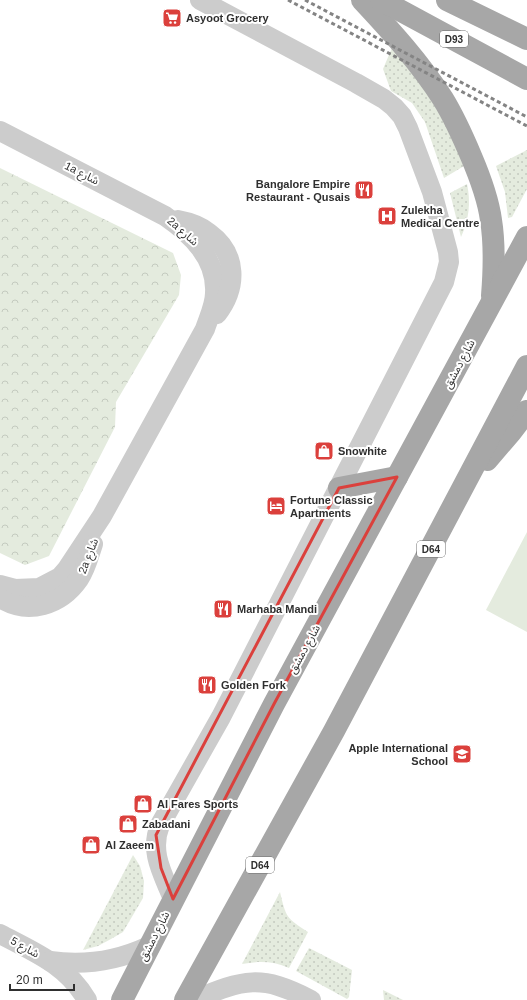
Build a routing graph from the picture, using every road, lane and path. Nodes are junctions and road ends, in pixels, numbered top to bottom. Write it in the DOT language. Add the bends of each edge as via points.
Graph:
graph roads {
  1 [pos="200,0"];
  2 [pos="362,0"];
  3 [pos="381,0"];
  4 [pos="447,0"];
  5 [pos="527,40"];
  6 [pos="527,79"];
  7 [pos="0,131"];
  8 [pos="165,216"];
  9 [pos="527,237"];
  10 [pos="492,302"];
  11 [pos="527,366"];
  12 [pos="527,411"];
  13 [pos="470,475"];
  14 [pos="397,477"];
  15 [pos="339,488"];
  16 [pos="102,516"];
  17 [pos="0,585"];
  18 [pos="0,598"];
  19 [pos="173,899"];
  20 [pos="0,934"];
  21 [pos="149,946"];
  22 [pos="50,961"];
  23 [pos="87,1000"];
  24 [pos="122,1000"];
  25 [pos="185,1000"];
  26 [pos="194,1000"];
  27 [pos="311,1000"];
  1 -- 15 [label="street" via="356,83 394,107 408,128 432,192 448,252 449,262 444,282"];
  2 -- 10 [label="main road" via="399,40 426,75 452,115 467,146 486,195 491,220 494,272"];
  3 -- 6 [label="main road, D93"];
  4 -- 5 [label="main road"];
  7 -- 8 [label="street, 1a شارع"];
  8 -- 16 [label="street, 2a شارع" via="197,226 209,232 219,242 227,254 232,275 228,297 205,329"];
  9 -- 10 [label="main road, شارع دمشق"];
  10 -- 14 [label="main road, شارع دمشق"];
  11 -- 13 [label="main road, D64"];
  12 -- 13 [label="main road" via="497,449"];
  13 -- 25 [label="main road, D64" via="334,731"];
  14 -- 15 [label="main road"];
  14 -- 19 [label="main road, شارع دمشق" via="274,704"];
  15 -- 19 [label="street" via="221,716 158,830 157,852"];
  16 -- 17 [label="street, 2a شارع" via="60,577 39,588 15,589"];
  16 -- 18 [label="street, 2a شارع" via="80,578 58,600 32,607 18,606"];
  19 -- 21 [label="main road, شارع دمشق"];
  20 -- 22 [label="street, شارع 5"];
  21 -- 22 [label="street, شارع 5" via="101,962 85,964"];
  21 -- 24 [label="main road, شارع دمشق"];
  22 -- 23 [label="street, شارع 5" via="73,979"];
  26 -- 27 [label="street" via="226,987 252,982 279,986"];
}
